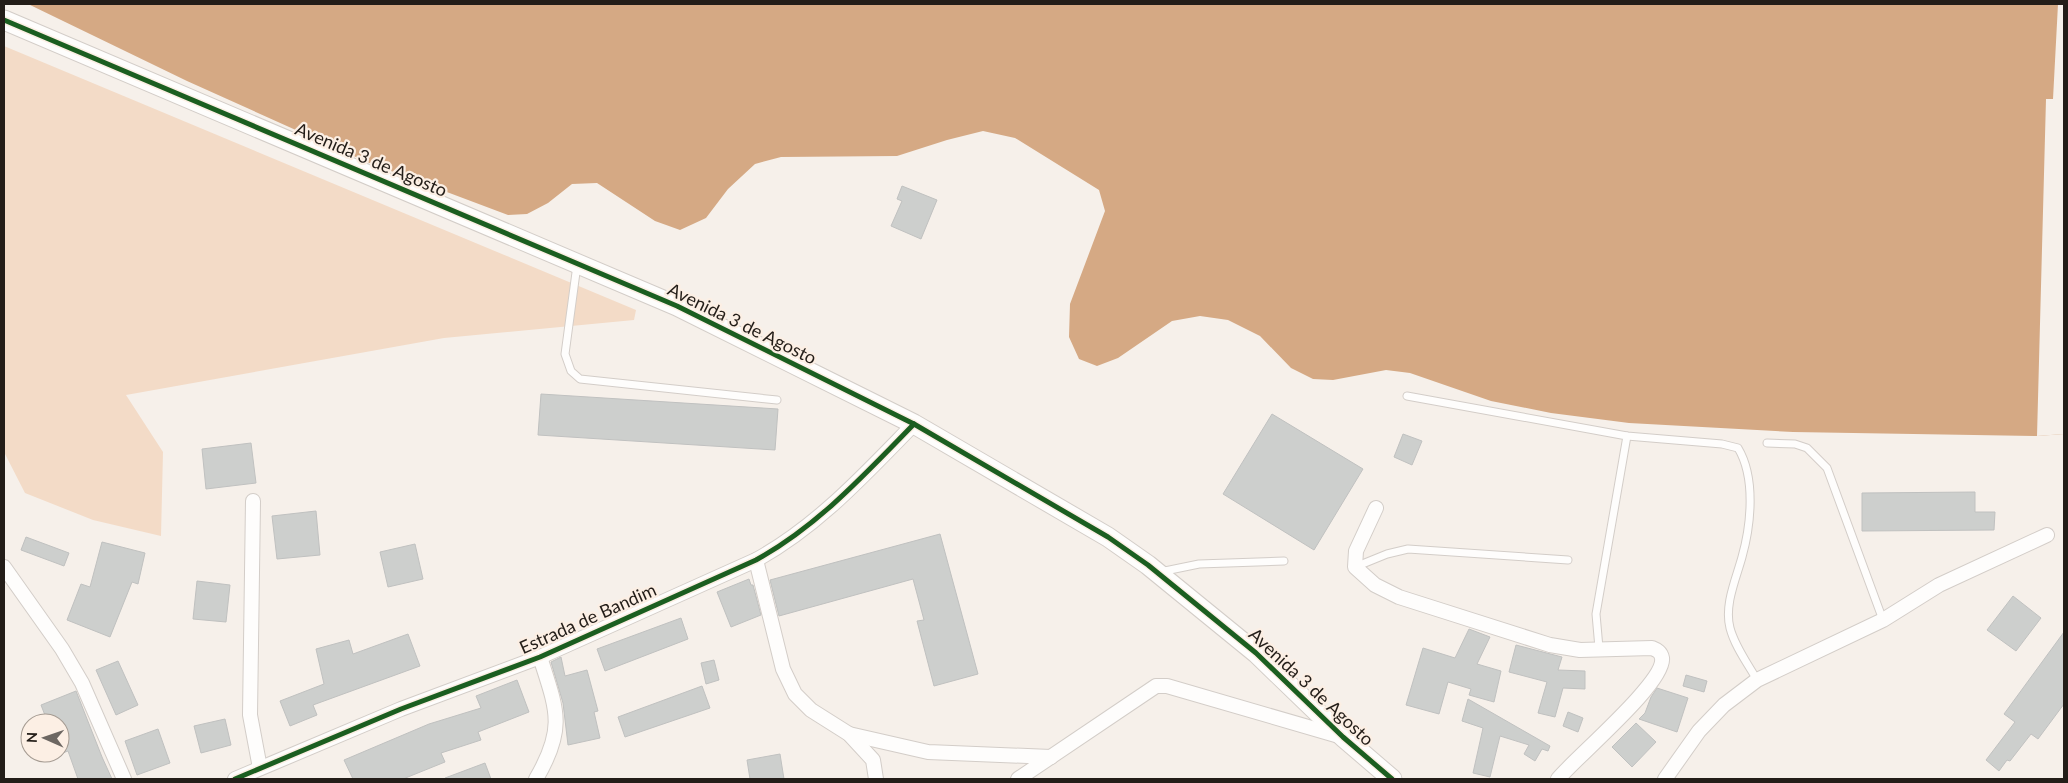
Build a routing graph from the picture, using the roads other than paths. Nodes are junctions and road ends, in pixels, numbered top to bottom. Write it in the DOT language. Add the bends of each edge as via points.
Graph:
graph roads {
  1 [pos="4,20"];
  2 [pos="578,262"];
  3 [pos="1407,396"];
  4 [pos="777,400"];
  5 [pos="914,424"];
  6 [pos="1627,436"];
  7 [pos="1767,442"];
  8 [pos="253,501"];
  9 [pos="1376,508"];
  10 [pos="2047,535"];
  11 [pos="756,560"];
  12 [pos="1568,560"];
  13 [pos="1284,561"];
  14 [pos="4,567"];
  15 [pos="1355,567"];
  16 [pos="1158,573"];
  17 [pos="1883,620"];
  18 [pos="1599,648"];
  19 [pos="540,656"];
  20 [pos="1757,680"];
  21 [pos="849,734"];
  22 [pos="1343,737"];
  23 [pos="1051,756"];
  24 [pos="260,768"];
  25 [pos="124,779"];
  26 [pos="235,779"];
  27 [pos="536,779"];
  28 [pos="876,779"];
  29 [pos="1018,779"];
  30 [pos="1392,779"];
  31 [pos="1558,779"];
  32 [pos="1664,779"];
  1 -- 2 [label="street, Avenida 3 de Agosto"];
  2 -- 4 [label="lane" via="565,354 571,370 580,379"];
  2 -- 5 [label="street, Avenida 3 de Agosto" via="677,306"];
  3 -- 6 [label="lane"];
  5 -- 11 [label="street, Estrada de Bandim" via="848,493 786,542"];
  5 -- 16 [label="street, Avenida 3 de Agosto" via="1108,537"];
  6 -- 18 [label="lane" via="1596,614"];
  6 -- 20 [label="lane" via="1722,444 1738,448 1743,457 1750,508 1743,555 1730,599 1730,628"];
  7 -- 17 [label="lane" via="1808,448 1827,468"];
  8 -- 24 [label="street" via="250,715"];
  9 -- 15 [label="street" via="1356,551"];
  10 -- 17 [label="street" via="1939,585"];
  11 -- 19 [label="street, Estrada de Bandim"];
  11 -- 21 [label="street" via="783,670 795,694 811,710"];
  12 -- 15 [label="lane" via="1408,549"];
  13 -- 16 [label="lane" via="1199,564"];
  14 -- 25 [label="street" via="82,683"];
  15 -- 18 [label="street" via="1375,585 1399,597 1550,645 1580,650"];
  16 -- 22 [label="street, Avenida 3 de Agosto" via="1256,653"];
  17 -- 20 [label="street"];
  18 -- 31 [label="street" via="1652,648 1659,651 1661,665 1622,717"];
  19 -- 24 [label="street, Estrada de Bandim"];
  19 -- 27 [label="street" via="557,718 553,745"];
  20 -- 32 [label="street" via="1724,705 1706,724"];
  21 -- 23 [label="street" via="928,752"];
  21 -- 28 [label="street" via="873,760"];
  22 -- 23 [label="street" via="1167,686 1156,686"];
  22 -- 30 [label="street, Avenida 3 de Agosto"];
  23 -- 29 [label="street"];
  24 -- 26 [label="street, Estrada de Bandim"];
}
